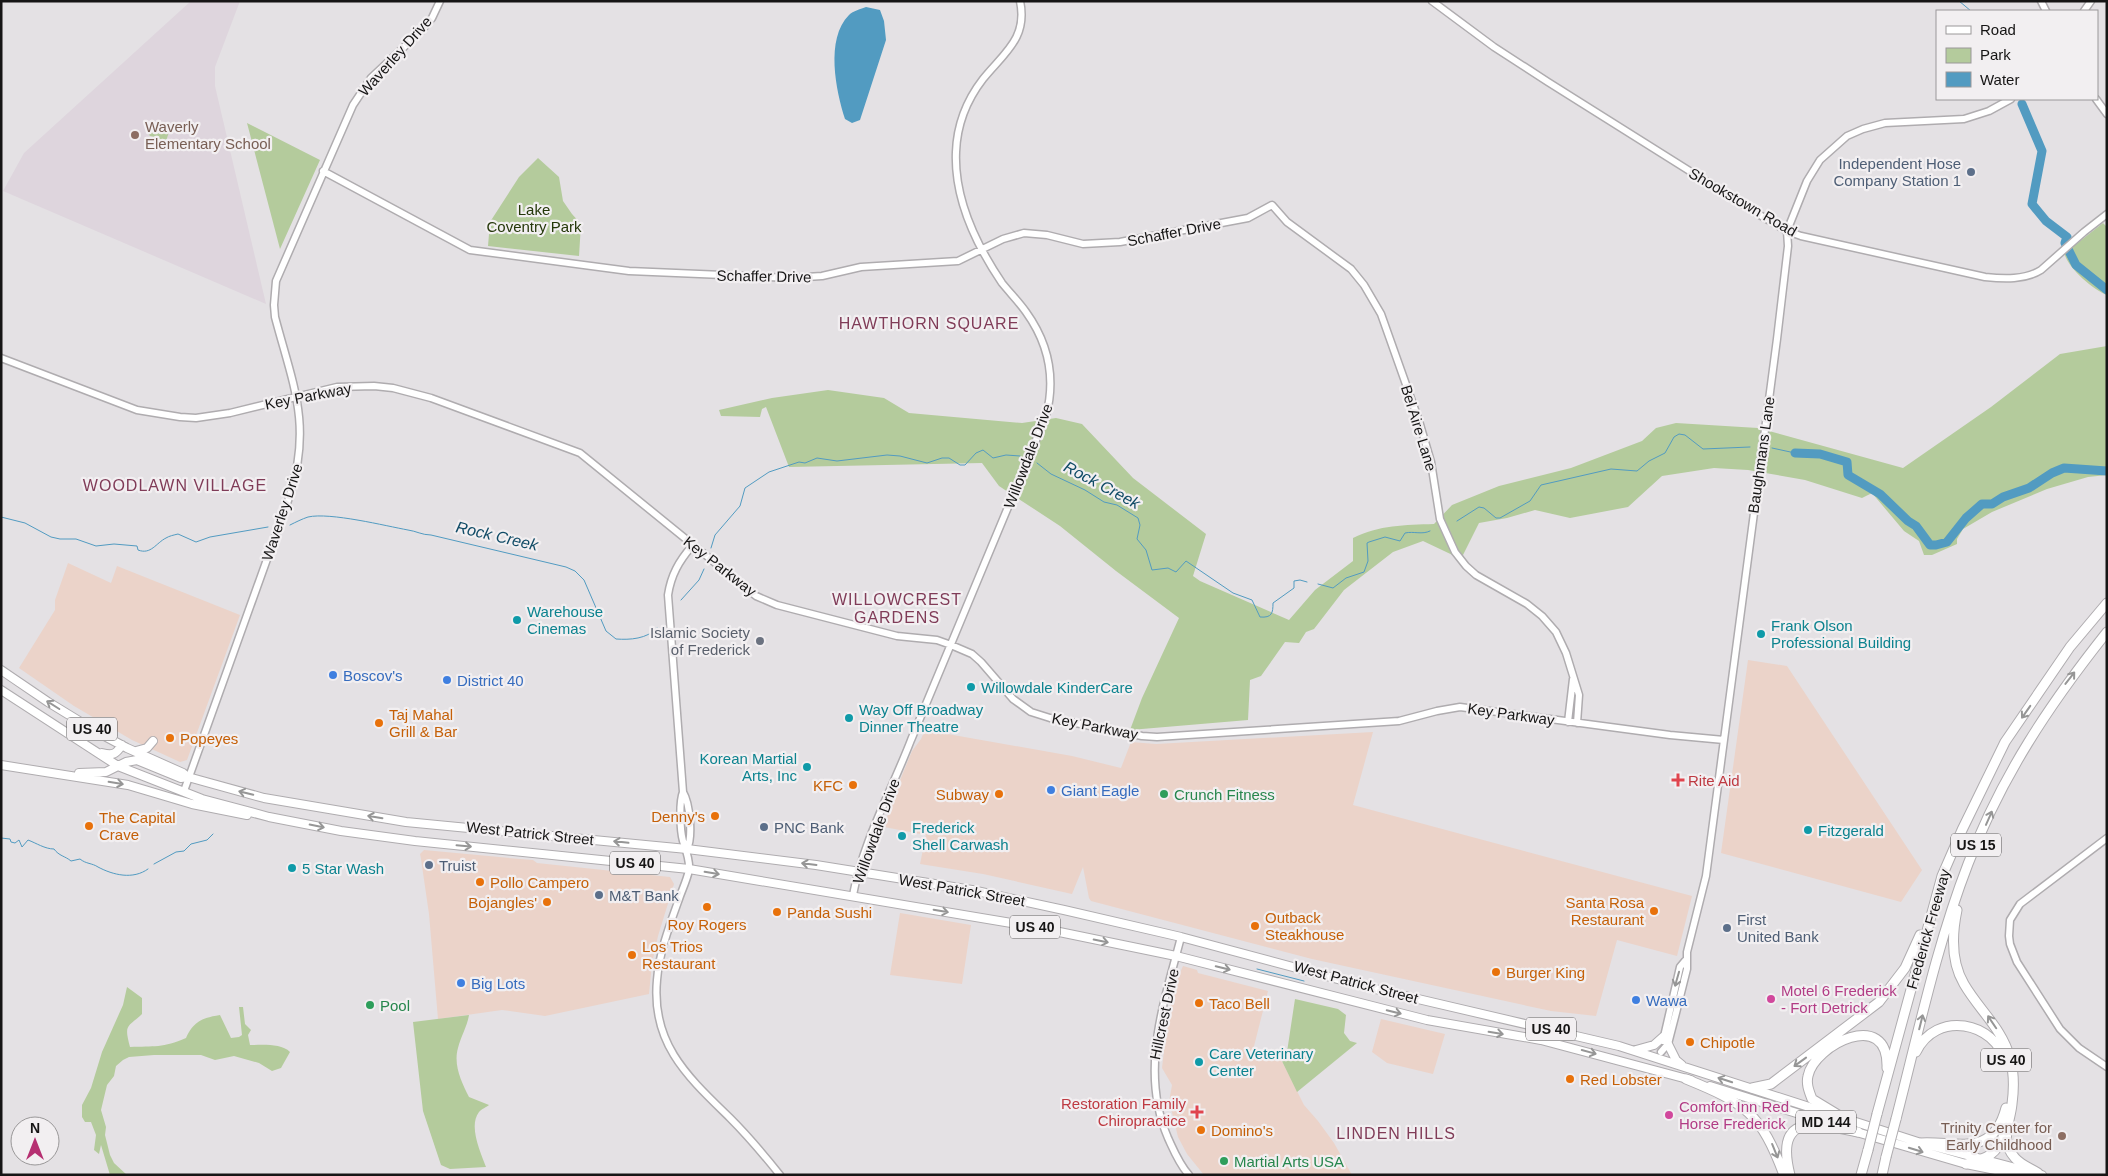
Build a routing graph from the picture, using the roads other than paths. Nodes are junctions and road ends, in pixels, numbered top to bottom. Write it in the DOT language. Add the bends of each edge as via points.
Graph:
graph roads {
  1 [pos="440,1"];
  2 [pos="1020,1"];
  3 [pos="1432,1"];
  4 [pos="2009,100"];
  5 [pos="2097,100"];
  6 [pos="2107,114"];
  7 [pos="323,171"];
  8 [pos="1272,205"];
  9 [pos="2107,214"];
  10 [pos="1787,231"];
  11 [pos="981,248"];
  12 [pos="1,358"];
  13 [pos="298,395"];
  14 [pos="692,546"];
  15 [pos="2107,603"];
  16 [pos="2107,632"];
  17 [pos="951,645"];
  18 [pos="1,670"];
  19 [pos="1574,675"];
  20 [pos="1,690"];
  21 [pos="12,698"];
  22 [pos="1,700"];
  23 [pos="1568,722"];
  24 [pos="1577,723"];
  25 [pos="1724,740"];
  26 [pos="122,745"];
  27 [pos="93,751"];
  28 [pos="136,752"];
  29 [pos="156,761"];
  30 [pos="1,765"];
  31 [pos="118,766"];
  32 [pos="50,772"];
  33 [pos="188,777"];
  34 [pos="184,792"];
  35 [pos="269,817"];
  36 [pos="2107,838"];
  37 [pos="687,849"];
  38 [pos="1968,864"];
  39 [pos="689,869"];
  40 [pos="857,872"];
  41 [pos="1942,876"];
  42 [pos="852,896"];
  43 [pos="1182,936"];
  44 [pos="1176,956"];
  45 [pos="1666,1040"];
  46 [pos="1632,1050"];
  47 [pos="1660,1055"];
  48 [pos="1684,1066"];
  49 [pos="2107,1067"];
  50 [pos="1655,1070"];
  51 [pos="1686,1079"];
  52 [pos="1886,1085"];
  53 [pos="1904,1086"];
  54 [pos="1752,1088"];
  55 [pos="1840,1116"];
  56 [pos="2006,1129"];
  57 [pos="1858,1132"];
  58 [pos="1921,1143"];
  59 [pos="1983,1159"];
  60 [pos="1966,1164"];
  61 [pos="2040,1174"];
  62 [pos="780,1175"];
  63 [pos="1189,1175"];
  64 [pos="1784,1175"];
  65 [pos="1790,1175"];
  66 [pos="1861,1175"];
  67 [pos="1882,1175"];
  68 [pos="2020,1175"];
  1 -- 7 [label="street, Waverley Drive" via="421,31 360,92"];
  2 -- 11 [label="street, Willowdale Drive" via="1023,14 1020,31 968,103 957,131 956,160 962,199"];
  3 -- 10 [label="street, Shookstown Road" via="1548,82"];
  4 -- 10 [label="street, Baughmans Lane" via="1964,119 1884,123 1847,136 1820,160 1807,181"];
  5 -- 6 [label="street"];
  7 -- 11 [label="street, Schaffer Drive" via="470,250 629,271 806,278 861,267 958,261"];
  7 -- 13 [label="street, Waverley Drive" via="283,261 274,295 275,317"];
  8 -- 11 [label="street, Schaffer Drive" via="1248,218 1120,242 1083,244 1024,233"];
  8 -- 19 [label="street, Bel Aire Lane" via="1287,222 1351,269 1364,285 1381,314 1419,421 1431,462 1440,518 1455,552 1476,575 1542,616 1556,632"];
  9 -- 10 [label="street, Shookstown Road" via="2034,274 1998,278"];
  10 -- 25 [label="street, Baughmans Lane" via="1778,339"];
  11 -- 17 [label="street, Willowdale Drive" via="1025,310 1044,344 1050,366 1051,391 1046,416"];
  12 -- 13 [label="street, Key Parkway" via="137,410 180,418 214,416"];
  13 -- 14 [label="street, Key Parkway" via="337,387 393,388 431,398 558,443 591,461"];
  13 -- 33 [label="street, Waverley Drive" via="301,430 296,478"];
  14 -- 17 [label="street, Key Parkway" via="756,596 897,636 937,640"];
  14 -- 37 [label="street" via="673,573 668,595 683,792 680,799 683,841"];
  15 -- 41 [label="highway, Frederick Freeway / US 15, one-way" via="2070,647 2005,742"];
  38 -- 16 [label="highway, Frederick Freeway / US 15, one-way" via="2024,748 2065,685"];
  17 -- 23 [label="street, Key Parkway" via="972,654 1013,699 1031,712 1142,736 1399,720 1460,708"];
  17 -- 40 [label="street, Willowdale Drive"];
  26 -- 18 [label="main road, West Patrick Street / US 40, one-way"];
  19 -- 23 [label="street, Bel Aire Lane"];
  19 -- 24 [label="street, Bel Aire Lane" via="1580,695"];
  20 -- 21 [label="main road, West Patrick Street / US 40"];
  21 -- 22 [label="main road"];
  21 -- 27 [label="main road, West Patrick Street / US 40"];
  23 -- 24 [label="street, Key Parkway"];
  24 -- 25 [label="street, Key Parkway"];
  25 -- 45 [label="street, Baughmans Lane" via="1706,876 1686,961 1687,969"];
  26 -- 27 [label="main road" via="117,753 109,755"];
  26 -- 28 [label="main road, West Patrick Street / US 40"];
  27 -- 31 [label="main road, West Patrick Street / US 40"];
  28 -- 29 [label="main road, West Patrick Street / US 40"];
  28 -- 29 [label="main road" via="147,748 153,741"];
  29 -- 33 [label="main road, West Patrick Street / US 40"];
  30 -- 32 [label="main road"];
  31 -- 32 [label="main road" via="97,774"];
  31 -- 33 [label="main road" via="137,760 181,778"];
  31 -- 34 [label="main road, West Patrick Street / US 40"];
  32 -- 35 [label="main road, one-way" via="134,786 242,815"];
  33 -- 34 [label="street, Waverley Drive"];
  37 -- 33 [label="main road, West Patrick Street / US 40, one-way" via="406,822 264,798"];
  34 -- 35 [label="main road, West Patrick Street / US 40"];
  35 -- 39 [label="main road, West Patrick Street / US 40, one-way" via="415,841"];
  36 -- 49 [label="street" via="2020,904 2012,915 2009,936 2017,962 2060,1029 2079,1048"];
  37 -- 39 [label="street"];
  40 -- 37 [label="main road, West Patrick Street / US 40, one-way"];
  53 -- 38 [label="highway, Frederick Freeway / US 15, one-way" via="1939,949"];
  56 -- 38 [label="highway, one-way" via="2013,1089 2007,1046 1963,984 1953,952 1956,913"];
  39 -- 42 [label="main road, West Patrick Street / US 40, one-way"];
  39 -- 62 [label="street" via="656,979 658,1021 679,1065 754,1142"];
  40 -- 42 [label="street, Willowdale Drive"];
  40 -- 43 [label="main road, West Patrick Street / US 40" via="972,890"];
  41 -- 52 [label="highway, Frederick Freeway / US 15"];
  41 -- 54 [label="highway, one-way" via="1916,946 1905,968 1880,1002 1771,1084"];
  42 -- 44 [label="main road, West Patrick Street / US 40, one-way"];
  43 -- 44 [label="street, Hillcrest Drive"];
  43 -- 46 [label="main road, West Patrick Street / US 40" via="1371,988"];
  44 -- 50 [label="main road, West Patrick Street / US 40, one-way" via="1427,1020 1541,1040"];
  44 -- 63 [label="street, Hillcrest Drive" via="1154,1049 1154,1079 1158,1110 1166,1133"];
  45 -- 46 [label="main road"];
  45 -- 47 [label="street, Baughmans Lane"];
  45 -- 48 [label="main road" via="1676,1060"];
  46 -- 47 [label="main road, West Patrick Street / US 40"];
  47 -- 48 [label="main road, West Patrick Street / US 40"];
  47 -- 50 [label="street, Baughmans Lane"];
  54 -- 48 [label="main road, West Patrick Street / US 40, one-way"];
  50 -- 51 [label="main road, West Patrick Street / US 40"];
  51 -- 57 [label="main road, West Patrick Street / MD 144"];
  51 -- 64 [label="highway, US 40, one-way" via="1725,1094 1751,1114 1769,1138"];
  52 -- 55 [label="highway" via="1888,1065 1881,1044 1863,1034 1842,1041 1812,1065 1807,1081 1812,1099"];
  52 -- 66 [label="highway, Frederick Freeway / US 15, bridge"];
  53 -- 58 [label="highway, US 40" via="1919,1046 1931,1034 1947,1027 1964,1026 1984,1032 1995,1041 2004,1056 2008,1097 2004,1113 1992,1133 1968,1146"];
  53 -- 67 [label="highway, Frederick Freeway / US 15, bridge"];
  54 -- 55 [label="main road, West Patrick Street / US 40"];
  55 -- 58 [label="main road, West Patrick Street / US 40"];
  56 -- 59 [label="highway" via="1995,1151"];
  56 -- 61 [label="highway" via="2013,1156"];
  57 -- 60 [label="main road, West Patrick Street / MD 144, one-way"];
  57 -- 65 [label="highway" via="1810,1125 1797,1128 1788,1138 1786,1148"];
  58 -- 59 [label="main road, West Patrick Street"];
  59 -- 60 [label="highway"];
  59 -- 61 [label="main road, West Patrick Street"];
  60 -- 68 [label="main road, West Patrick Street / MD 144"];
}
